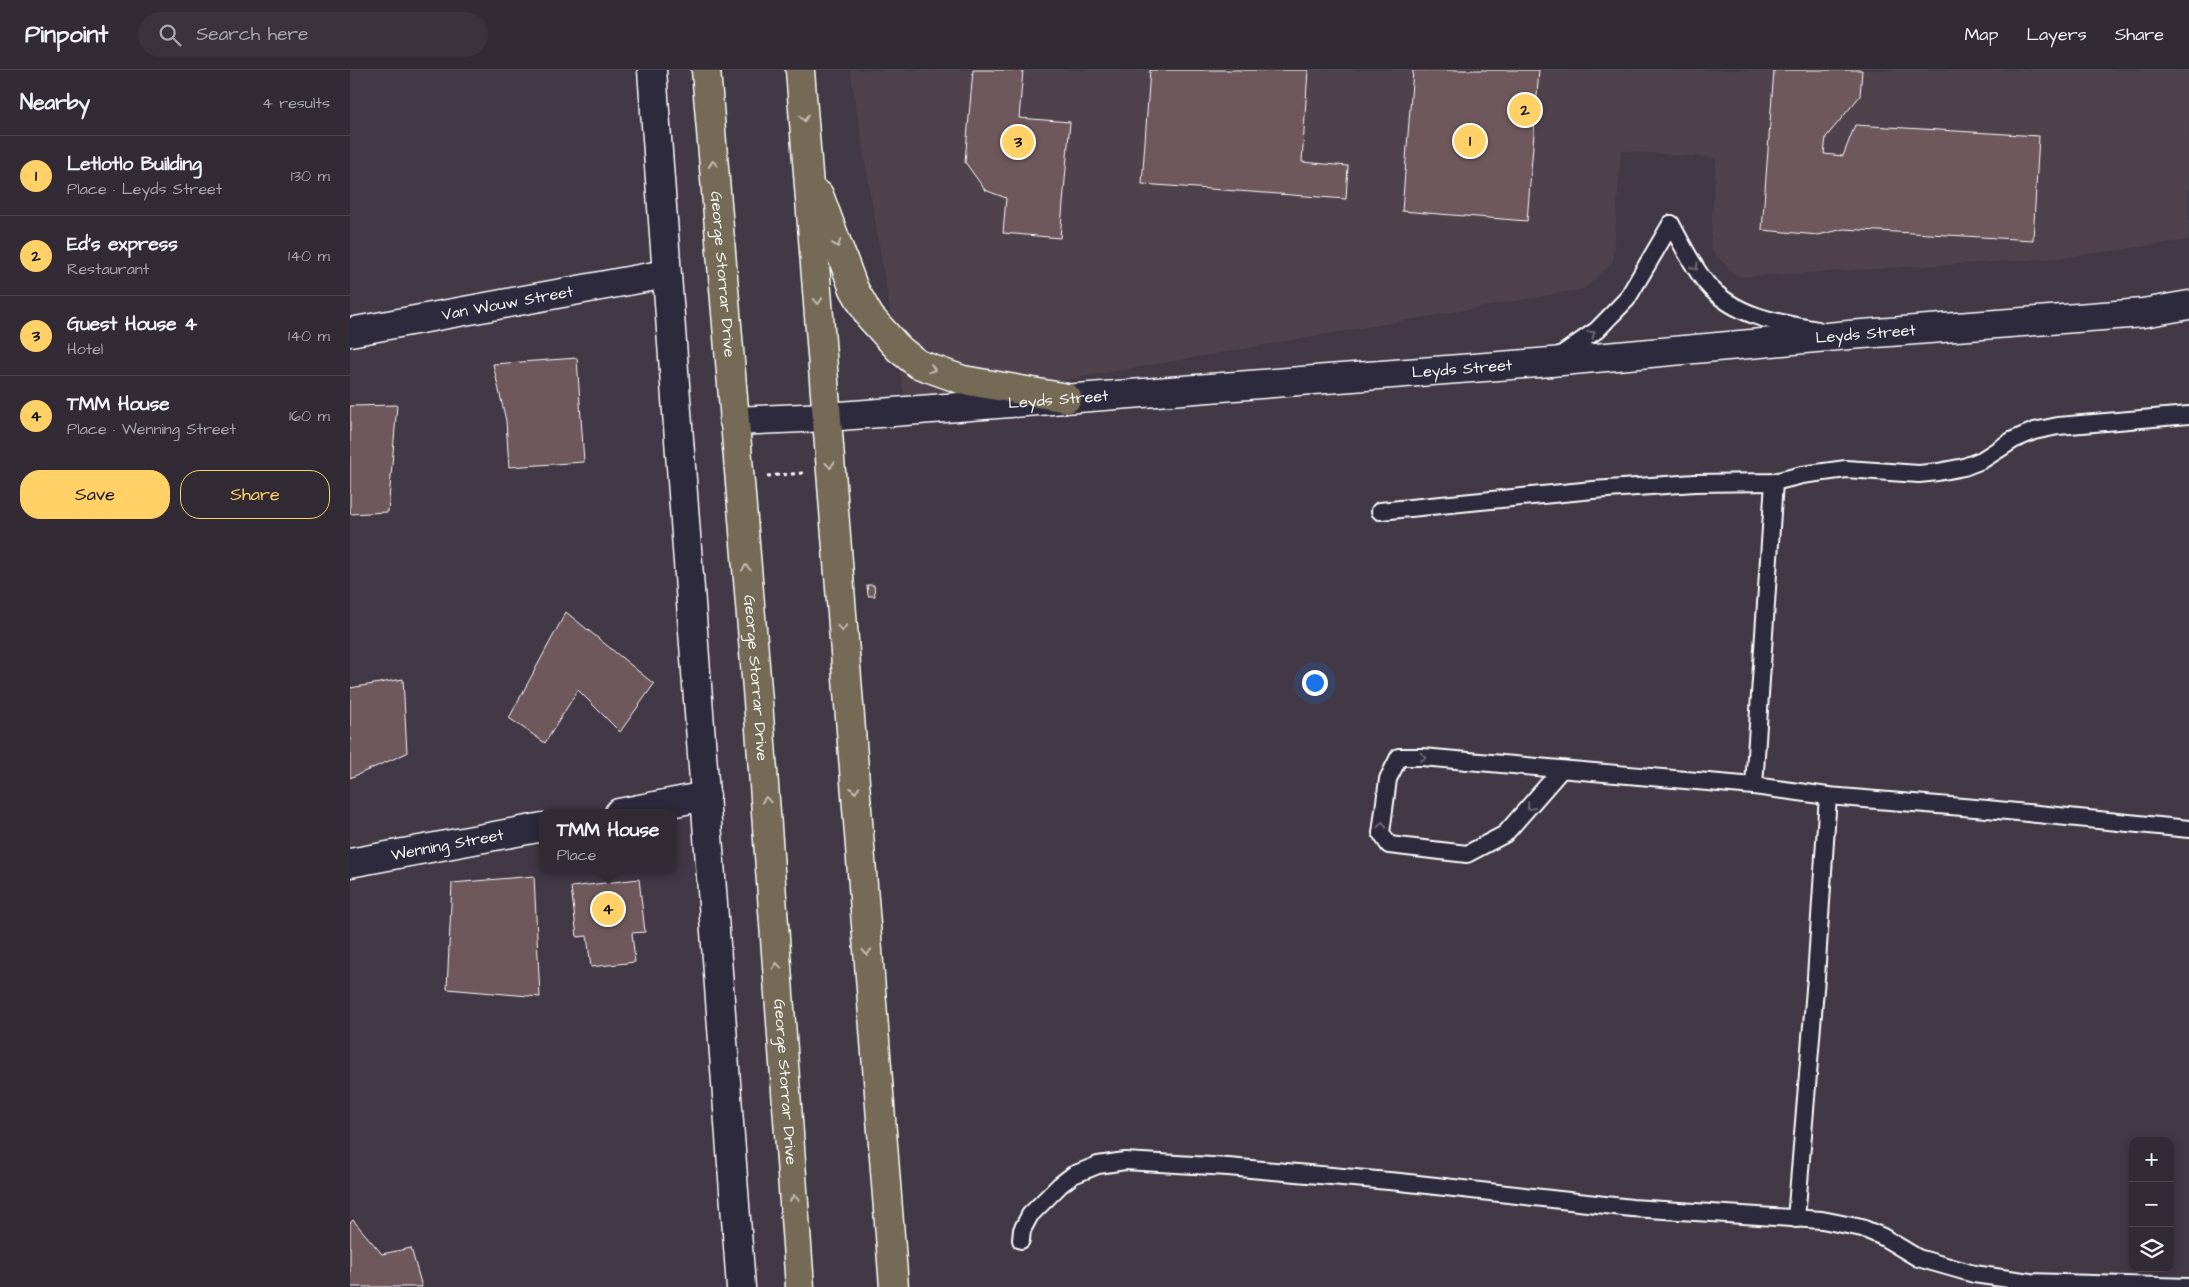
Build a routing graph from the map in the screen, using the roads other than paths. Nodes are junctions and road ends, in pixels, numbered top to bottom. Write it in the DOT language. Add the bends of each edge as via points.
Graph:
graph roads {
  1 [pos="652,70"];
  2 [pos="706,70"];
  3 [pos="800,70"];
  4 [pos="808,166"];
  5 [pos="666,274"];
  6 [pos="2189,305"];
  7 [pos="350,332"];
  8 [pos="1849,335"];
  9 [pos="1551,362"];
  10 [pos="1067,398"];
  11 [pos="2189,415"];
  12 [pos="827,417"];
  13 [pos="734,422"];
  14 [pos="1774,482"];
  15 [pos="1380,511"];
  16 [pos="1561,770"];
  17 [pos="1754,786"];
  18 [pos="706,796"];
  19 [pos="1828,796"];
  20 [pos="639,809"];
  21 [pos="539,828"];
  22 [pos="2189,829"];
  23 [pos="350,862"];
  24 [pos="1796,1219"];
  25 [pos="1021,1240"];
  26 [pos="741,1287"];
  27 [pos="800,1287"];
  28 [pos="894,1287"];
  29 [pos="2189,1287"];
  1 -- 5 [label="street"];
  13 -- 2 [label="main road, George Storrar Drive, one-way"];
  3 -- 4 [label="main road, one-way"];
  4 -- 10 [label="main road, one-way" via="854,289 870,317 899,349 918,364 963,380"];
  4 -- 12 [label="main road, one-way"];
  5 -- 7 [label="street, Van Wouw Street"];
  5 -- 18 [label="street"];
  6 -- 8 [label="street, Leyds Street" via="2143,313"];
  8 -- 9 [label="street, Leyds Street"];
  9 -- 8 [label="lane, one-way" via="1597,330 1627,299 1671,224 1707,284 1726,302 1764,318"];
  9 -- 10 [label="street, Leyds Street"];
  10 -- 12 [label="street, Leyds Street"];
  11 -- 14 [label="lane" via="2034,430 1982,460 1938,472 1919,474 1846,469 1802,474"];
  12 -- 13 [label="street, Leyds Street"];
  12 -- 28 [label="main road, one-way"];
  27 -- 13 [label="main road, George Storrar Drive, one-way" via="758,701"];
  14 -- 15 [label="lane" via="1641,487"];
  14 -- 17 [label="lane"];
  16 -- 16 [label="lane, one-way" via="1505,834 1467,854 1390,845 1381,833 1388,779 1399,756"];
  16 -- 17 [label="lane"];
  17 -- 19 [label="lane"];
  18 -- 20 [label="street"];
  18 -- 26 [label="street"];
  19 -- 22 [label="lane"];
  19 -- 24 [label="lane"];
  21 -- 23 [label="street, Wenning Street"];
  24 -- 25 [label="lane" via="1632,1208 1400,1182 1125,1161 1098,1165 1073,1175 1030,1216 1022,1230"];
  24 -- 29 [label="lane" via="1862,1228 1918,1258 1974,1274 2039,1283"];
}
